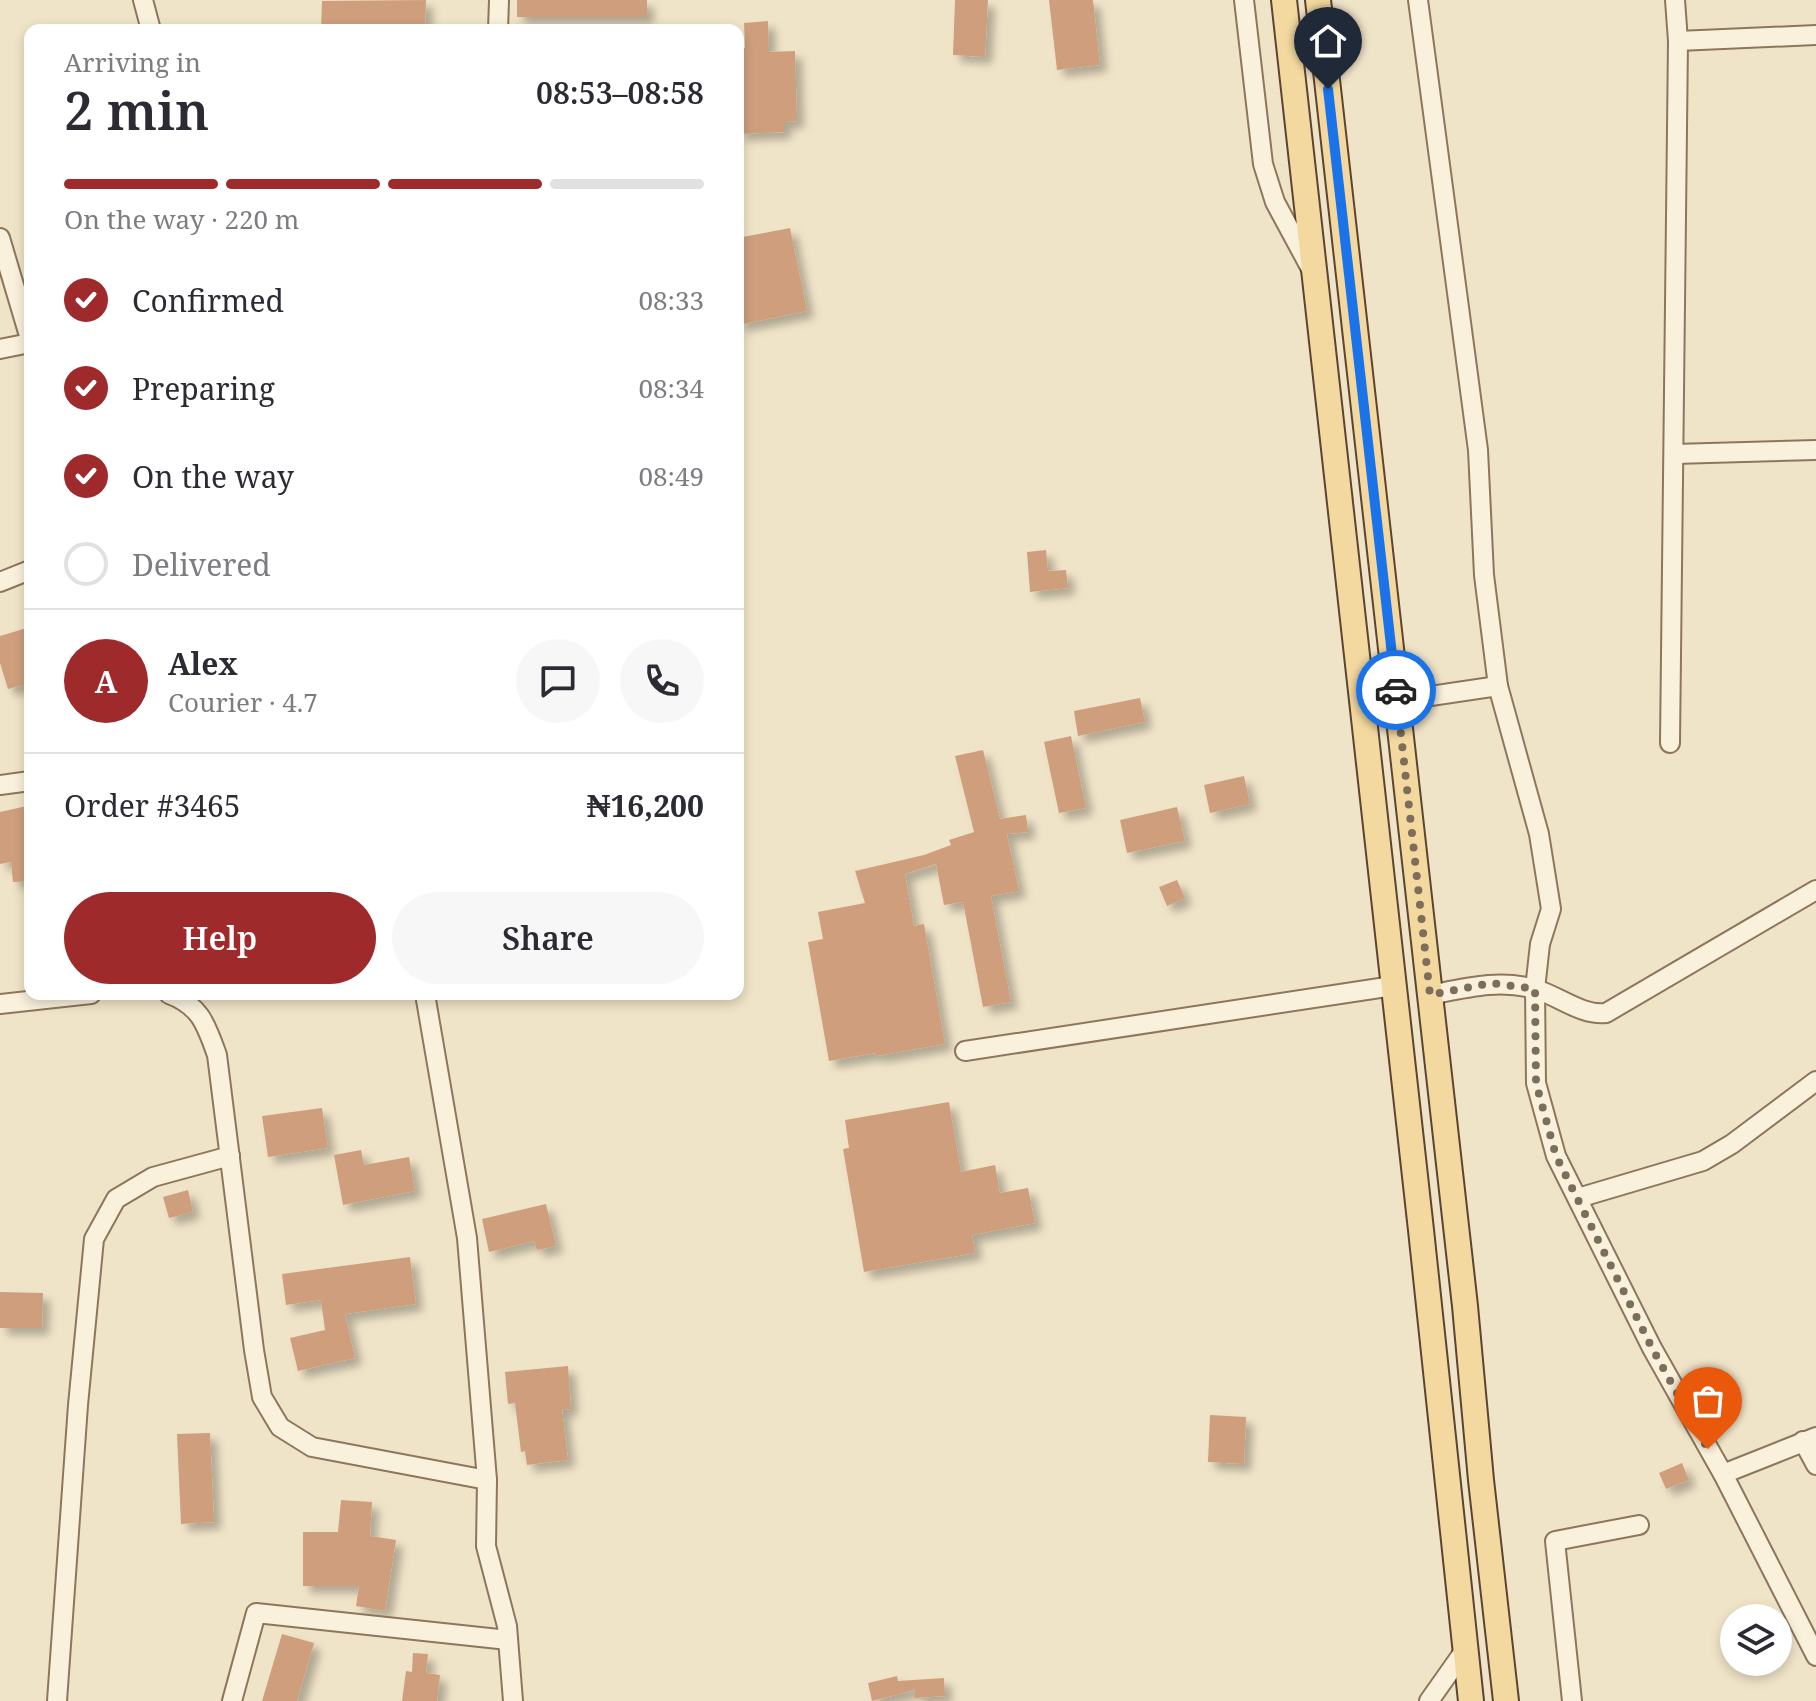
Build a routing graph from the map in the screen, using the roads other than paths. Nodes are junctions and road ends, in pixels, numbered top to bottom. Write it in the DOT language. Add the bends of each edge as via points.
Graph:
graph roads {
  1 [pos="143,0"];
  2 [pos="499,0"];
  3 [pos="1244,0"];
  4 [pos="1284,0"];
  5 [pos="1318,0"];
  6 [pos="1418,0"];
  7 [pos="1675,0"];
  8 [pos="149,24"];
  9 [pos="498,24"];
  10 [pos="1816,35"];
  11 [pos="1678,41"];
  12 [pos="0,238"];
  13 [pos="1314,273"];
  14 [pos="24,320"];
  15 [pos="24,343"];
  16 [pos="0,349"];
  17 [pos="1816,450"];
  18 [pos="1674,454"];
  19 [pos="24,572"];
  20 [pos="0,582"];
  21 [pos="1498,686"];
  22 [pos="1397,701"];
  23 [pos="1670,743"];
  24 [pos="24,782"];
  25 [pos="0,785"];
  26 [pos="1816,890"];
  27 [pos="1393,986"];
  28 [pos="1535,989"];
  29 [pos="1430,995"];
  30 [pos="36,1000"];
  31 [pos="187,1000"];
  32 [pos="426,1000"];
  33 [pos="0,1004"];
  34 [pos="965,1051"];
  35 [pos="1816,1081"];
  36 [pos="230,1156"];
  37 [pos="1578,1198"];
  38 [pos="1810,1439"];
  39 [pos="1816,1465"];
  40 [pos="1723,1474"];
  41 [pos="487,1480"];
  42 [pos="1639,1525"];
  43 [pos="508,1640"];
  44 [pos="1465,1650"];
  45 [pos="1816,1656"];
  46 [pos="57,1701"];
  47 [pos="232,1701"];
  48 [pos="513,1701"];
  49 [pos="1429,1701"];
  50 [pos="1471,1701"];
  51 [pos="1506,1701"];
  52 [pos="1572,1701"];
  1 -- 8 [label="street"];
  2 -- 9 [label="street"];
  3 -- 13 [label="street" via="1263,164 1275,202"];
  4 -- 13 [label="main road"];
  5 -- 22 [label="main road"];
  6 -- 21 [label="street" via="1478,450 1484,575"];
  7 -- 11 [label="street"];
  10 -- 11 [label="street"];
  11 -- 18 [label="street"];
  12 -- 14 [label="street"];
  13 -- 27 [label="main road"];
  15 -- 16 [label="street"];
  17 -- 18 [label="street"];
  18 -- 23 [label="street"];
  19 -- 20 [label="street"];
  21 -- 22 [label="street"];
  21 -- 28 [label="street" via="1539,834 1551,909"];
  22 -- 29 [label="main road"];
  24 -- 25 [label="street"];
  26 -- 28 [label="street" via="1606,1013 1595,1014"];
  27 -- 34 [label="street"];
  27 -- 44 [label="main road"];
  28 -- 29 [label="street" via="1491,983"];
  28 -- 37 [label="street" via="1536,1083 1556,1156"];
  29 -- 51 [label="main road"];
  30 -- 33 [label="street"];
  31 -- 36 [label="street" via="205,1022 217,1055"];
  32 -- 41 [label="street" via="467,1238"];
  35 -- 37 [label="street" via="1703,1161"];
  36 -- 41 [label="street" via="262,1397 280,1427 312,1447"];
  36 -- 46 [label="street" via="153,1177 128,1191 116,1199 94,1239"];
  37 -- 40 [label="street" via="1652,1348"];
  38 -- 39 [label="street"];
  38 -- 40 [label="street"];
  40 -- 45 [label="street"];
  41 -- 43 [label="street" via="486,1546"];
  42 -- 52 [label="street" via="1555,1541"];
  43 -- 47 [label="street" via="256,1613"];
  43 -- 48 [label="street"];
  44 -- 49 [label="street"];
  44 -- 50 [label="main road"];
}
